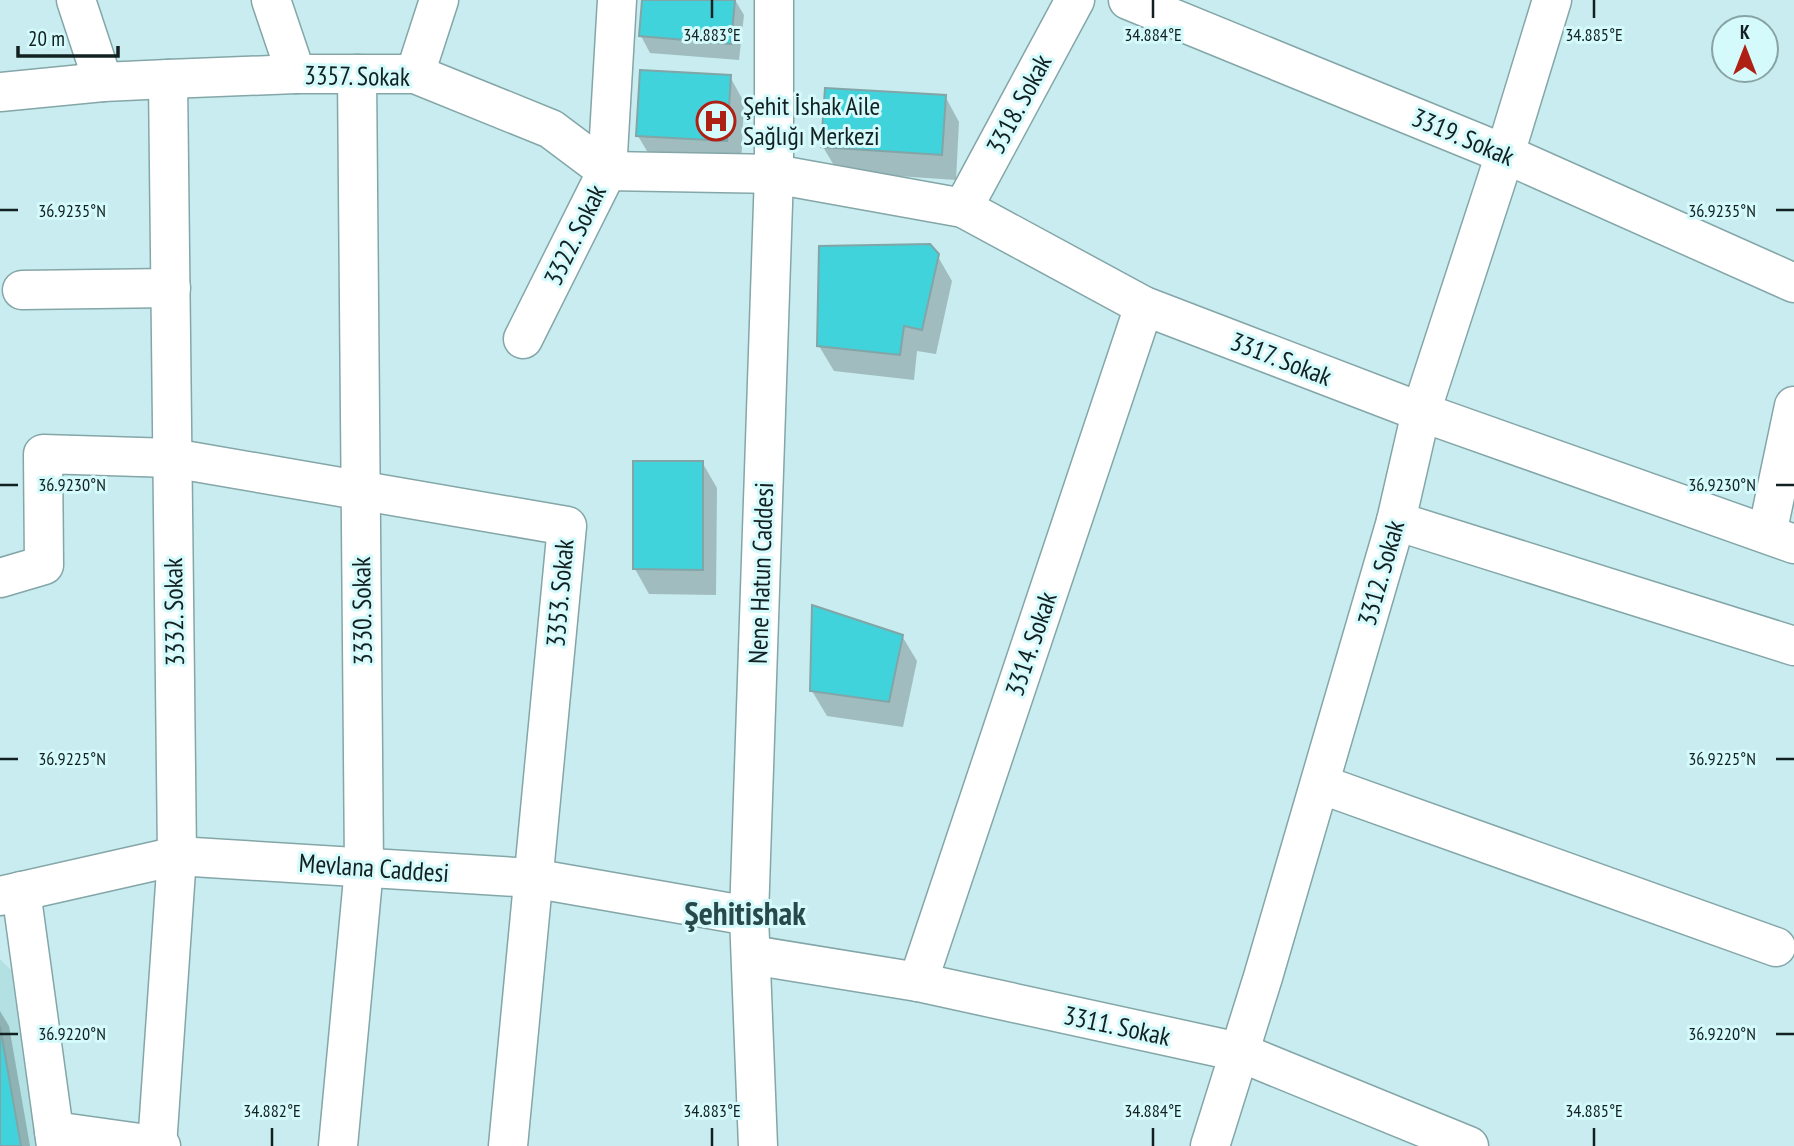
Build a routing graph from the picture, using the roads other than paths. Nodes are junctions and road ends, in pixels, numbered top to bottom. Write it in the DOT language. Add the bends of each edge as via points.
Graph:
graph roads {
  1 [pos="75,0"];
  2 [pos="271,0"];
  3 [pos="439,0"];
  4 [pos="617,0"];
  5 [pos="774,0"];
  6 [pos="1075,0"];
  7 [pos="1128,0"];
  8 [pos="1552,0"];
  9 [pos="296,74"];
  10 [pos="357,74"];
  11 [pos="415,74"];
  12 [pos="168,79"];
  13 [pos="103,82"];
  14 [pos="0,92"];
  15 [pos="1505,155"];
  16 [pos="607,172"];
  17 [pos="774,174"];
  18 [pos="963,208"];
  19 [pos="1794,283"];
  20 [pos="170,288"];
  21 [pos="22,290"];
  22 [pos="1144,306"];
  23 [pos="523,340"];
  24 [pos="1794,406"];
  25 [pos="1421,412"];
  26 [pos="172,458"];
  27 [pos="361,492"];
  28 [pos="1396,521"];
  29 [pos="1780,539"];
  30 [pos="0,578"];
  31 [pos="1794,646"];
  32 [pos="1320,785"];
  33 [pos="177,856"];
  34 [pos="364,868"];
  35 [pos="532,878"];
  36 [pos="11,894"];
  37 [pos="750,916"];
  38 [pos="1776,947"];
  39 [pos="752,955"];
  40 [pos="918,982"];
  41 [pos="1239,1052"];
  42 [pos="55,1138"];
  43 [pos="159,1146"];
  44 [pos="338,1146"];
  45 [pos="508,1146"];
  46 [pos="758,1146"];
  47 [pos="1210,1146"];
  48 [pos="1469,1146"];
  1 -- 13 [label="street"];
  2 -- 9 [label="street"];
  3 -- 11 [label="street"];
  4 -- 16 [label="street, 3322. Sokak"];
  5 -- 17 [label="street, Nene Hatun Caddesi"];
  6 -- 18 [label="street, 3318. Sokak"];
  7 -- 15 [label="street, 3319. Sokak"];
  8 -- 15 [label="street, 3312. Sokak"];
  9 -- 10 [label="street, 3357. Sokak"];
  9 -- 12 [label="street, 3357. Sokak"];
  10 -- 11 [label="street, 3357. Sokak"];
  10 -- 27 [label="street, 3330. Sokak"];
  11 -- 16 [label="street, 3357. Sokak" via="551,129"];
  12 -- 13 [label="street, 3357. Sokak"];
  12 -- 20 [label="street, 3332. Sokak"];
  13 -- 14 [label="street, 3357. Sokak"];
  15 -- 19 [label="street, 3319. Sokak"];
  15 -- 25 [label="street, 3312. Sokak"];
  16 -- 17 [label="street"];
  16 -- 23 [label="street, 3322. Sokak"];
  17 -- 18 [label="street, 3317. Sokak"];
  17 -- 37 [label="street, Nene Hatun Caddesi"];
  18 -- 22 [label="street, 3317. Sokak"];
  20 -- 21 [label="street"];
  20 -- 26 [label="street, 3332. Sokak"];
  22 -- 25 [label="street, 3317. Sokak"];
  22 -- 40 [label="street, 3314. Sokak"];
  24 -- 29 [label="street"];
  25 -- 28 [label="street, 3312. Sokak"];
  25 -- 29 [label="street, 3317. Sokak"];
  26 -- 27 [label="street, 3353. Sokak"];
  26 -- 30 [label="street, 3353. Sokak" via="43,454 44,565"];
  26 -- 33 [label="street, 3332. Sokak"];
  27 -- 34 [label="street, 3330. Sokak"];
  27 -- 35 [label="street, 3353. Sokak" via="567,526"];
  28 -- 31 [label="street"];
  28 -- 32 [label="street, 3312. Sokak"];
  32 -- 38 [label="street"];
  32 -- 41 [label="street, 3312. Sokak"];
  33 -- 34 [label="street, Mevlana Caddesi"];
  33 -- 36 [label="street, Mevlana Caddesi"];
  33 -- 43 [label="street, 3332. Sokak"];
  34 -- 35 [label="street, Mevlana Caddesi"];
  34 -- 44 [label="street, 3330. Sokak"];
  35 -- 37 [label="street, Mevlana Caddesi"];
  35 -- 45 [label="street, 3353. Sokak"];
  36 -- 42 [label="street"];
  37 -- 39 [label="street, Nene Hatun Caddesi"];
  39 -- 40 [label="street, 3311. Sokak"];
  39 -- 46 [label="street, Nene Hatun Caddesi"];
  40 -- 41 [label="street, 3311. Sokak"];
  41 -- 47 [label="street, 3312. Sokak"];
  41 -- 48 [label="street, 3311. Sokak"];
  42 -- 43 [label="street"];
}
